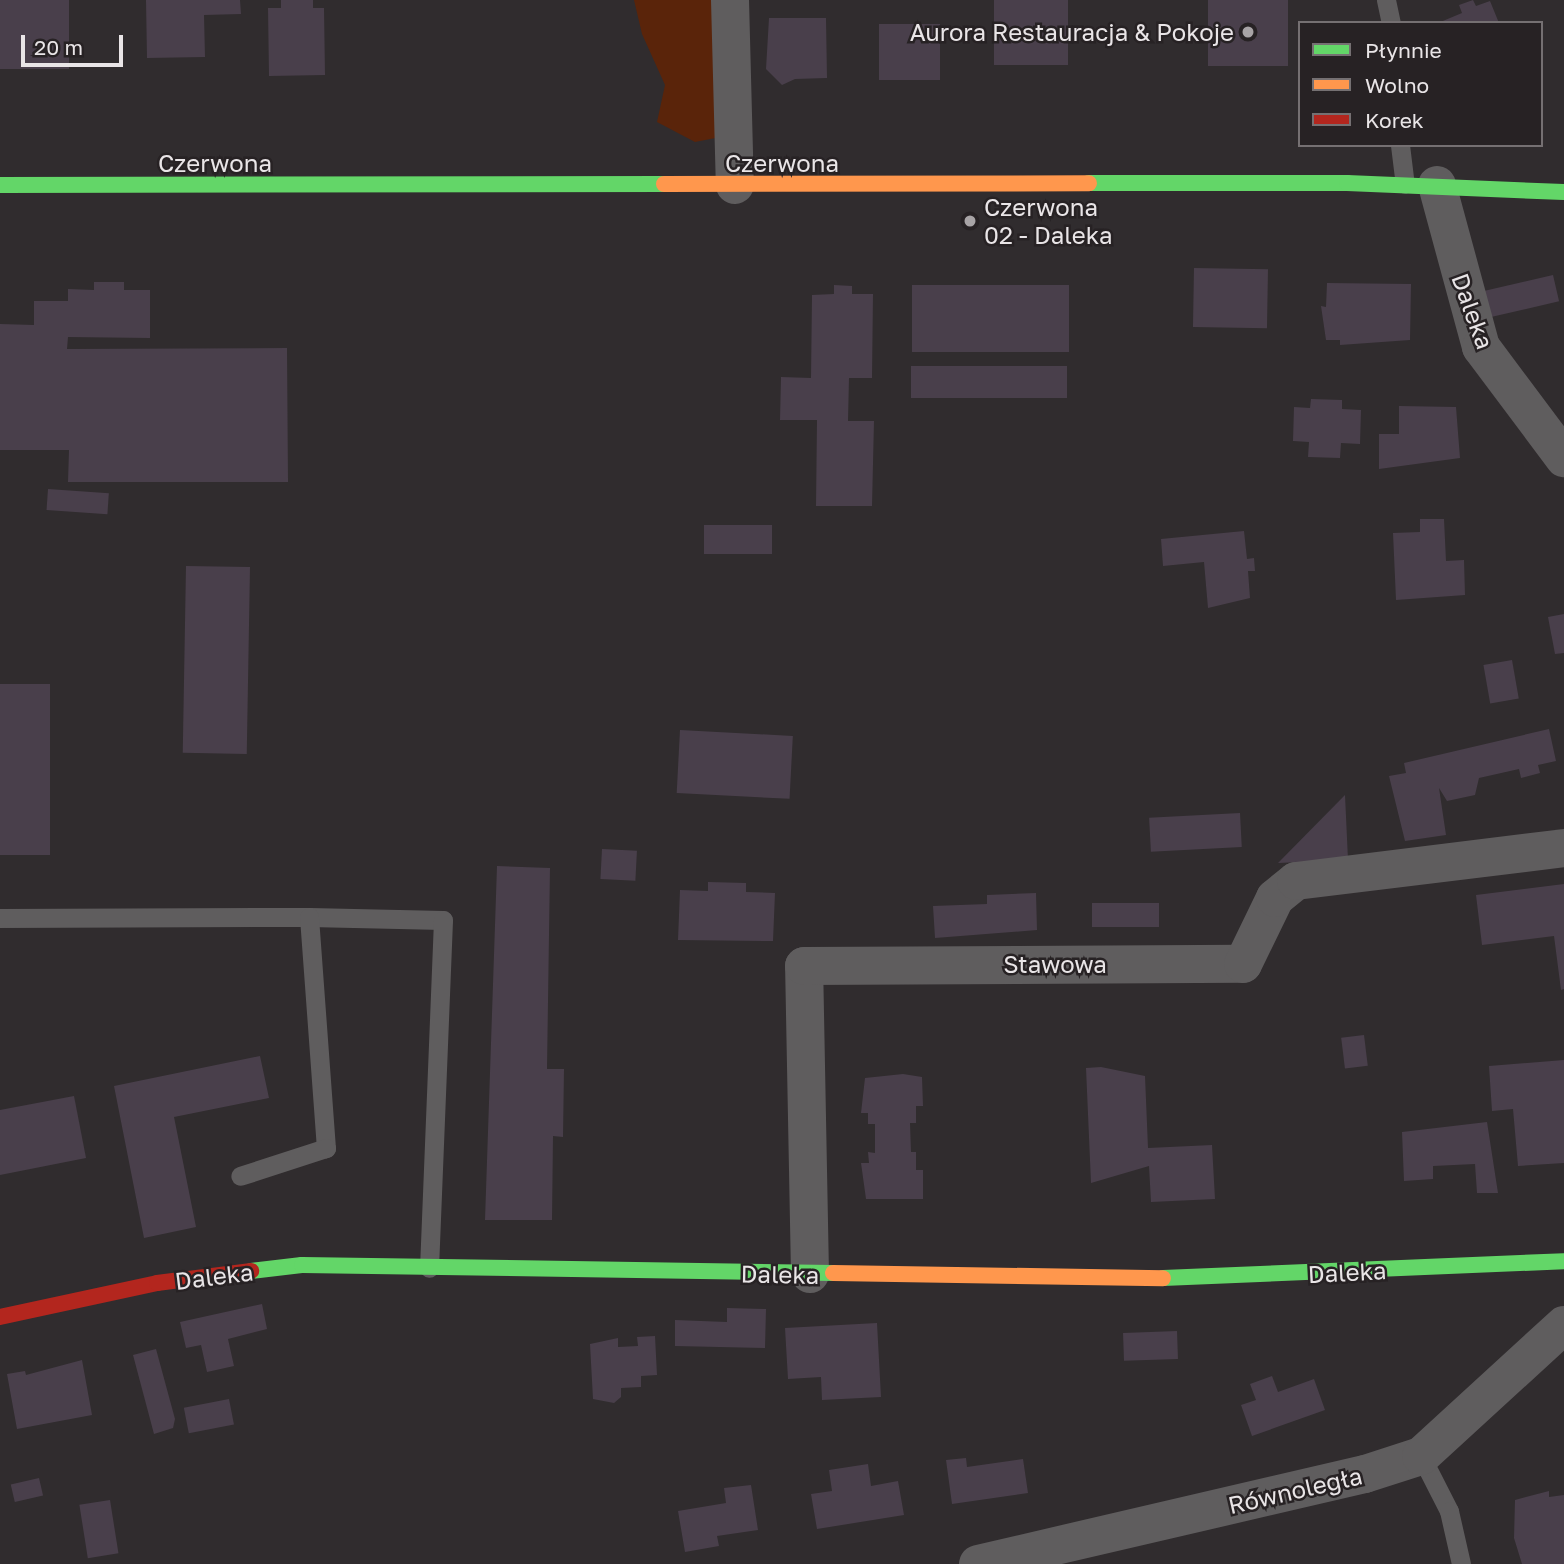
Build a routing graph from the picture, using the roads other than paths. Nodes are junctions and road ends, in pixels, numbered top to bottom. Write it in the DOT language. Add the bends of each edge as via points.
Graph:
graph roads {
  1 [pos="730,0"];
  2 [pos="1387,0"];
  3 [pos="1391,21"];
  4 [pos="1401,147"];
  5 [pos="1421,184"];
  6 [pos="0,185"];
  7 [pos="735,186"];
  8 [pos="1564,192"];
  9 [pos="1564,457"];
  10 [pos="1564,848"];
  11 [pos="309,916"];
  12 [pos="0,918"];
  13 [pos="240,1176"];
  14 [pos="1564,1261"];
  15 [pos="429,1268"];
  16 [pos="810,1274"];
  17 [pos="0,1317"];
  18 [pos="1564,1325"];
  19 [pos="1421,1456"];
  20 [pos="978,1564"];
  21 [pos="1461,1564"];
  1 -- 7 [label="street"];
  2 -- 3 [label="lane"];
  4 -- 5 [label="lane, Daleka"];
  5 -- 7 [label="street, Czerwona"];
  5 -- 8 [label="street, Czerwona"];
  5 -- 9 [label="street, Daleka" via="1481,347"];
  6 -- 7 [label="street, Czerwona"];
  10 -- 16 [label="street, Stawowa" via="1296,881 1275,898 1243,964 804,966"];
  11 -- 12 [label="lane"];
  11 -- 13 [label="lane" via="326,1148"];
  11 -- 15 [label="lane" via="443,920"];
  14 -- 16 [label="street, Daleka" via="1226,1279"];
  15 -- 16 [label="street, Daleka"];
  15 -- 17 [label="street, Daleka" via="302,1265 157,1283"];
  18 -- 19 [label="street, Równoległa"];
  19 -- 20 [label="street, Równoległa" via="1365,1474"];
  19 -- 21 [label="lane" via="1449,1511"];
}
